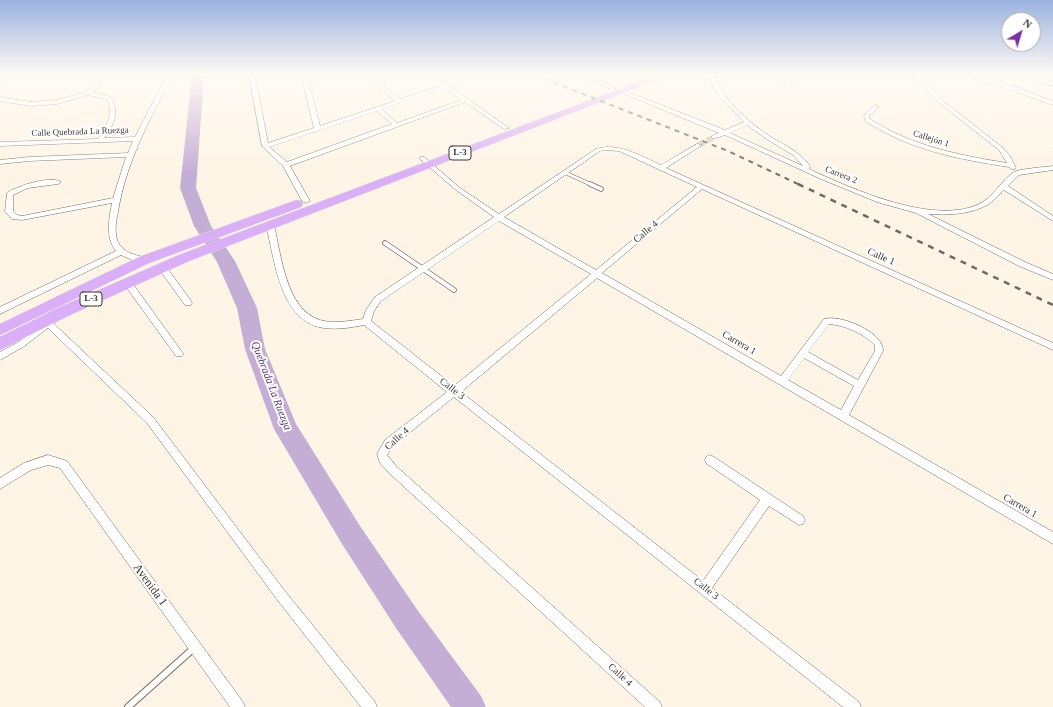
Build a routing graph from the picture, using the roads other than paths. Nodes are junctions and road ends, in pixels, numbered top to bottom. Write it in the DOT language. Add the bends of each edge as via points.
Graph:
graph roads {
  1 [pos="113,108"];
  2 [pos="154,108"];
  3 [pos="258,108"];
  4 [pos="312,108"];
  5 [pos="378,108"];
  6 [pos="443,108"];
  7 [pos="477,108"];
  8 [pos="565,108"];
  9 [pos="569,108"];
  10 [pos="663,108"];
  11 [pos="734,108"];
  12 [pos="875,108"];
  13 [pos="949,108"];
  14 [pos="748,123"];
  15 [pos="396,125"];
  16 [pos="317,128"];
  17 [pos="506,128"];
  18 [pos="726,133"];
  19 [pos="714,137"];
  20 [pos="138,139"];
  21 [pos="99,141"];
  22 [pos="0,144"];
  23 [pos="699,145"];
  24 [pos="265,146"];
  25 [pos="129,156"];
  26 [pos="426,161"];
  27 [pos="0,162"];
  28 [pos="286,165"];
  29 [pos="1010,165"];
  30 [pos="661,168"];
  31 [pos="1053,168"];
  32 [pos="805,170"];
  33 [pos="566,173"];
  34 [pos="1017,173"];
  35 [pos="58,182"];
  36 [pos="701,186"];
  37 [pos="1003,186"];
  38 [pos="601,189"];
  39 [pos="116,200"];
  40 [pos="306,201"];
  41 [pos="917,211"];
  42 [pos="500,218"];
  43 [pos="1053,219"];
  44 [pos="252,225"];
  45 [pos="270,225"];
  46 [pos="386,243"];
  47 [pos="122,251"];
  48 [pos="181,252"];
  49 [pos="144,260"];
  50 [pos="162,267"];
  51 [pos="424,269"];
  52 [pos="596,273"];
  53 [pos="1053,277"];
  54 [pos="127,282"];
  55 [pos="454,290"];
  56 [pos="188,303"];
  57 [pos="0,311"];
  58 [pos="65,311"];
  59 [pos="366,322"];
  60 [pos="49,324"];
  61 [pos="0,330"];
  62 [pos="0,344"];
  63 [pos="1053,346"];
  64 [pos="802,353"];
  65 [pos="179,354"];
  66 [pos="0,356"];
  67 [pos="782,381"];
  68 [pos="860,385"];
  69 [pos="455,391"];
  70 [pos="843,416"];
  71 [pos="710,460"];
  72 [pos="0,484"];
  73 [pos="767,499"];
  74 [pos="799,520"];
  75 [pos="1053,538"];
  76 [pos="705,588"];
  77 [pos="195,647"];
  78 [pos="128,707"];
  79 [pos="238,707"];
  80 [pos="370,707"];
  81 [pos="655,707"];
  82 [pos="854,707"];
  1 -- 21 [label="street" via="114,116"];
  2 -- 20 [label="street, Calle Quebrada La Ruezga"];
  3 -- 24 [label="street"];
  4 -- 16 [label="street"];
  5 -- 15 [label="street"];
  5 -- 16 [label="street"];
  6 -- 15 [label="street"];
  7 -- 17 [label="street"];
  8 -- 17 [label="main road, L-3"];
  9 -- 26 [label="main road, L-3"];
  10 -- 18 [label="street, Carrera 2"];
  11 -- 14 [label="street"];
  12 -- 29 [label="street, Callejón 1" via="866,116 868,120 894,136 960,158"];
  13 -- 29 [label="street" via="1001,149 1008,156"];
  14 -- 18 [label="street"];
  14 -- 32 [label="street" via="802,159 807,166"];
  15 -- 28 [label="street"];
  16 -- 24 [label="street"];
  17 -- 26 [label="main road, L-3"];
  18 -- 19 [label="street"];
  18 -- 32 [label="street, Carrera 2"];
  20 -- 21 [label="street, Calle Quebrada La Ruezga"];
  20 -- 25 [label="street"];
  21 -- 22 [label="street, Calle Quebrada La Ruezga"];
  23 -- 30 [label="street"];
  24 -- 28 [label="street"];
  25 -- 27 [label="street"];
  25 -- 39 [label="street"];
  26 -- 40 [label="main road, L-3"];
  26 -- 42 [label="street, Carrera 1" via="458,189"];
  26 -- 45 [label="main road, L-3"];
  28 -- 40 [label="street"];
  29 -- 34 [label="street"];
  30 -- 33 [label="street" via="620,149 605,148 598,150"];
  30 -- 36 [label="street"];
  31 -- 34 [label="street"];
  32 -- 41 [label="street, Carrera 2" via="879,200"];
  33 -- 38 [label="lane"];
  33 -- 42 [label="street"];
  34 -- 37 [label="street, Carrera 2"];
  35 -- 39 [label="street" via="26,185 16,189 9,194 9,212 15,217 22,218"];
  36 -- 52 [label="street, Calle 4"];
  36 -- 63 [label="street, Calle 1"];
  37 -- 41 [label="street, Carrera 2" via="986,203 966,210 949,213"];
  37 -- 43 [label="street"];
  39 -- 47 [label="street" via="113,239"];
  40 -- 44 [label="main road, L-3"];
  41 -- 53 [label="street" via="930,220"];
  42 -- 51 [label="street"];
  42 -- 52 [label="street, Carrera 1"];
  44 -- 45 [label="main road, L-3"];
  44 -- 48 [label="main road, L-3"];
  45 -- 59 [label="street" via="287,293 304,316 323,324"];
  46 -- 51 [label="lane"];
  47 -- 49 [label="street" via="128,256"];
  47 -- 57 [label="street"];
  48 -- 49 [label="main road, L-3"];
  48 -- 50 [label="main road, L-3"];
  49 -- 61 [label="main road, L-3"];
  50 -- 54 [label="main road, L-3"];
  50 -- 56 [label="street"];
  51 -- 55 [label="lane"];
  51 -- 59 [label="street" via="378,299 370,310"];
  52 -- 67 [label="street, Carrera 1"];
  52 -- 69 [label="street, Calle 4"];
  54 -- 58 [label="main road, L-3"];
  54 -- 65 [label="street"];
  58 -- 60 [label="street"];
  58 -- 62 [label="main road, L-3"];
  59 -- 69 [label="street, Calle 3"];
  60 -- 66 [label="street"];
  60 -- 80 [label="street" via="150,420 280,594"];
  64 -- 67 [label="street"];
  64 -- 68 [label="street"];
  64 -- 68 [label="street" via="827,321 838,321 867,335 880,345"];
  67 -- 70 [label="street, Carrera 1"];
  68 -- 70 [label="street"];
  69 -- 76 [label="street, Calle 3"];
  69 -- 81 [label="street, Calle 4" via="389,443 382,454 384,460"];
  70 -- 75 [label="street, Carrera 1"];
  71 -- 73 [label="street"];
  72 -- 77 [label="street, Avenida 1" via="28,466 48,460 63,464"];
  73 -- 74 [label="street"];
  73 -- 76 [label="street"];
  76 -- 82 [label="street, Calle 3"];
  77 -- 78 [label="lane"];
  77 -- 79 [label="street, Avenida 1"];
}
